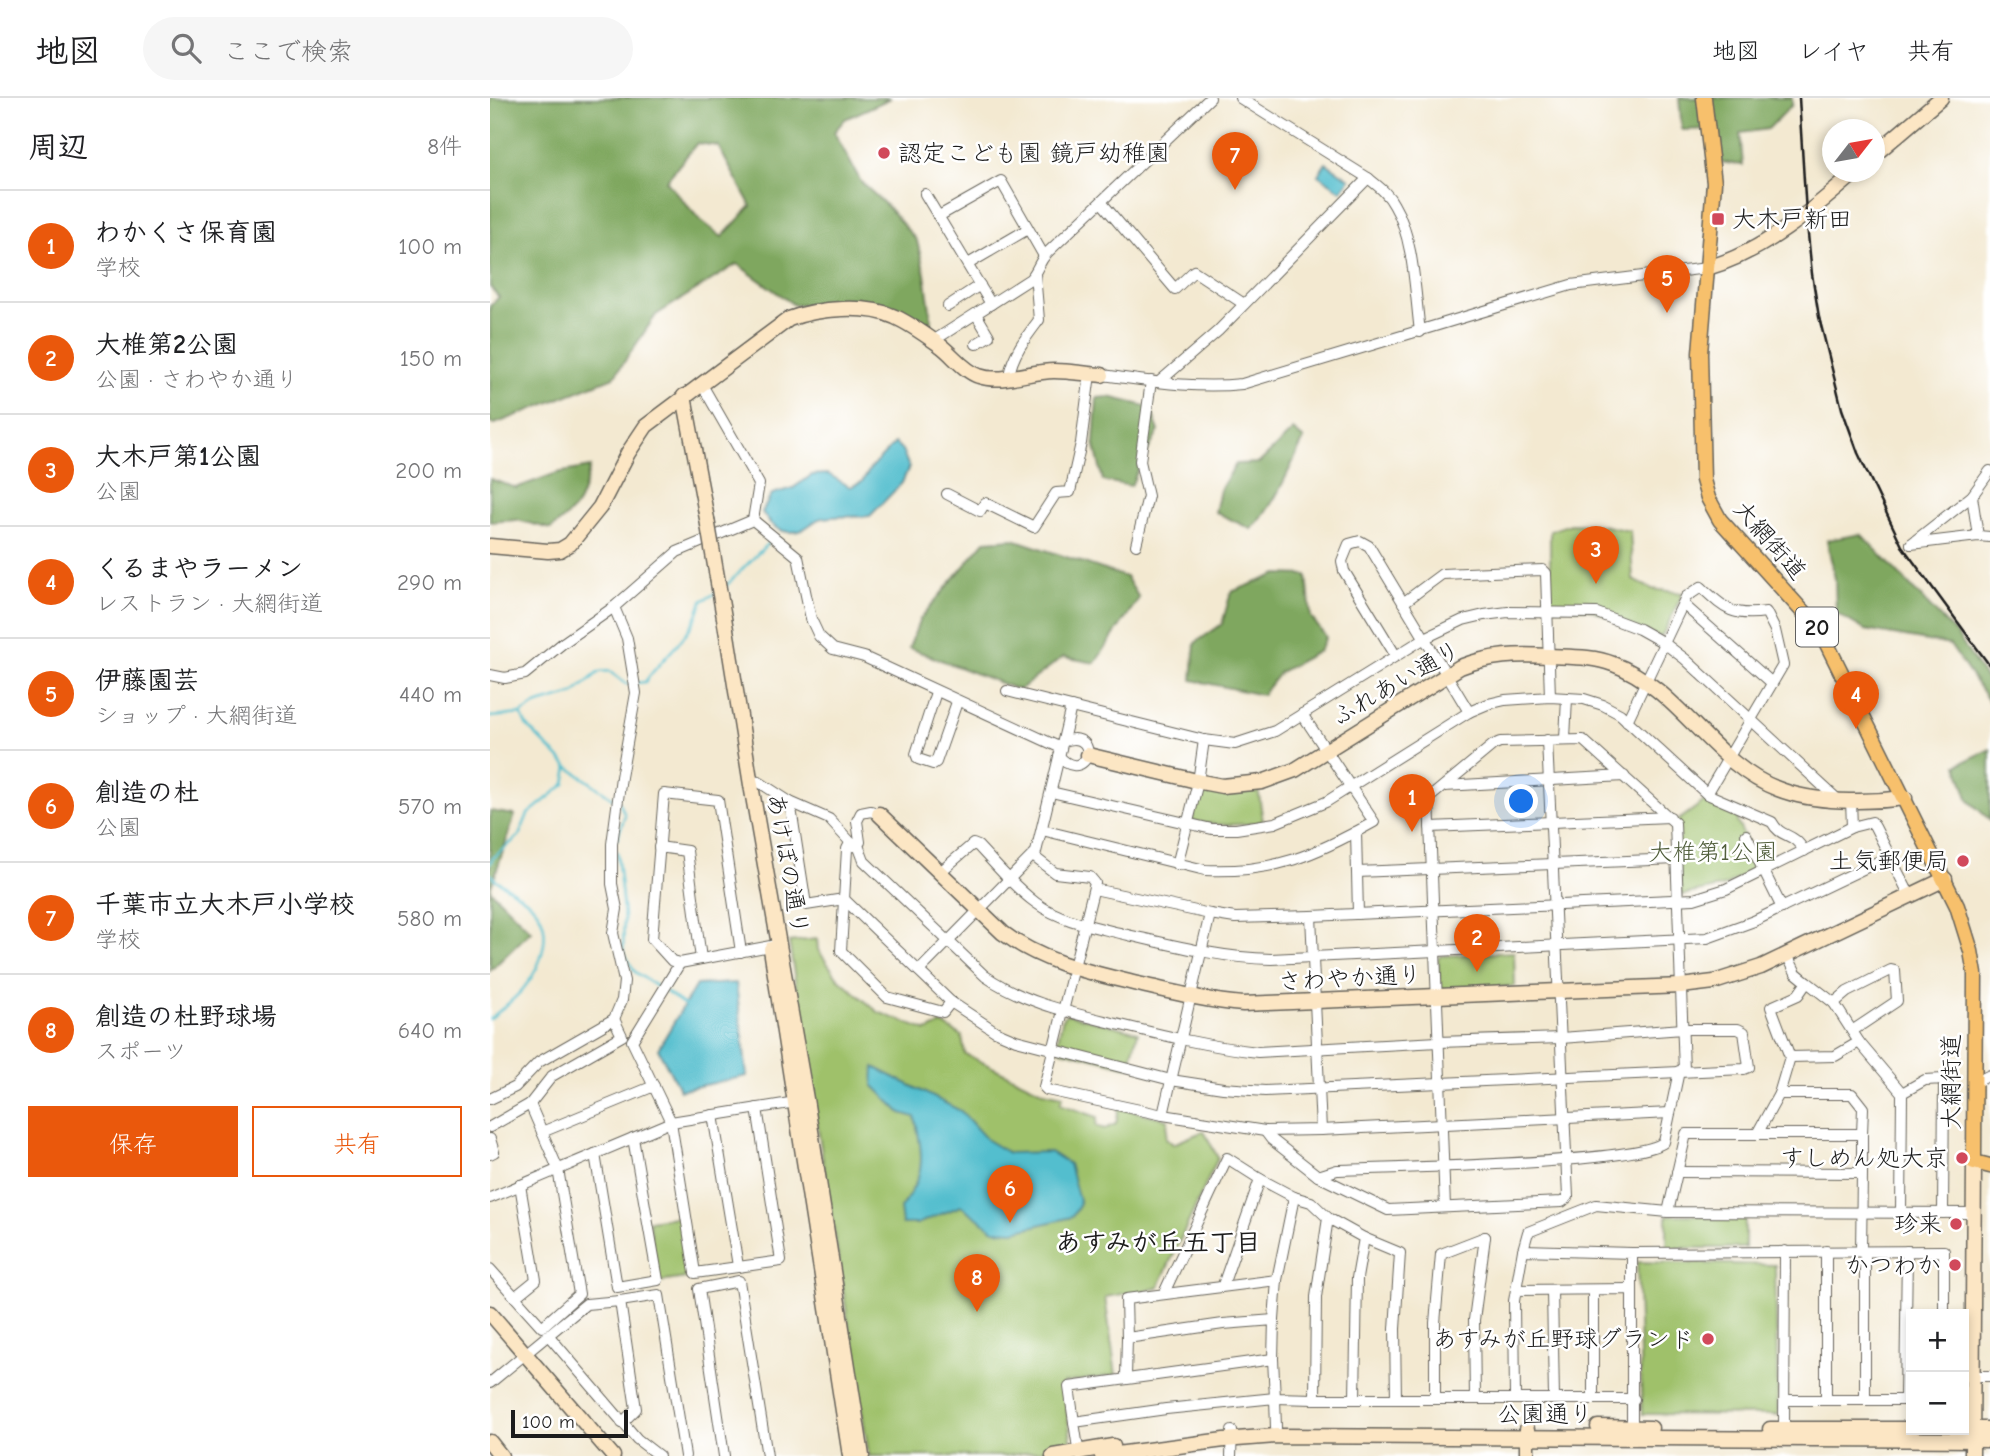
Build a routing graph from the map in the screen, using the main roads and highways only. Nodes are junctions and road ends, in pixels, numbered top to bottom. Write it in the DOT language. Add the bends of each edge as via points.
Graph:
graph roads {
  1 [pos="1704,98"];
  2 [pos="1990,1166"];
  1 -- 2 [label="main road, 大網街道 / 20" via="1714,183 1700,353 1705,492 1720,520 1825,640 1945,879 1965,927 1975,974 1974,1162"];
}
